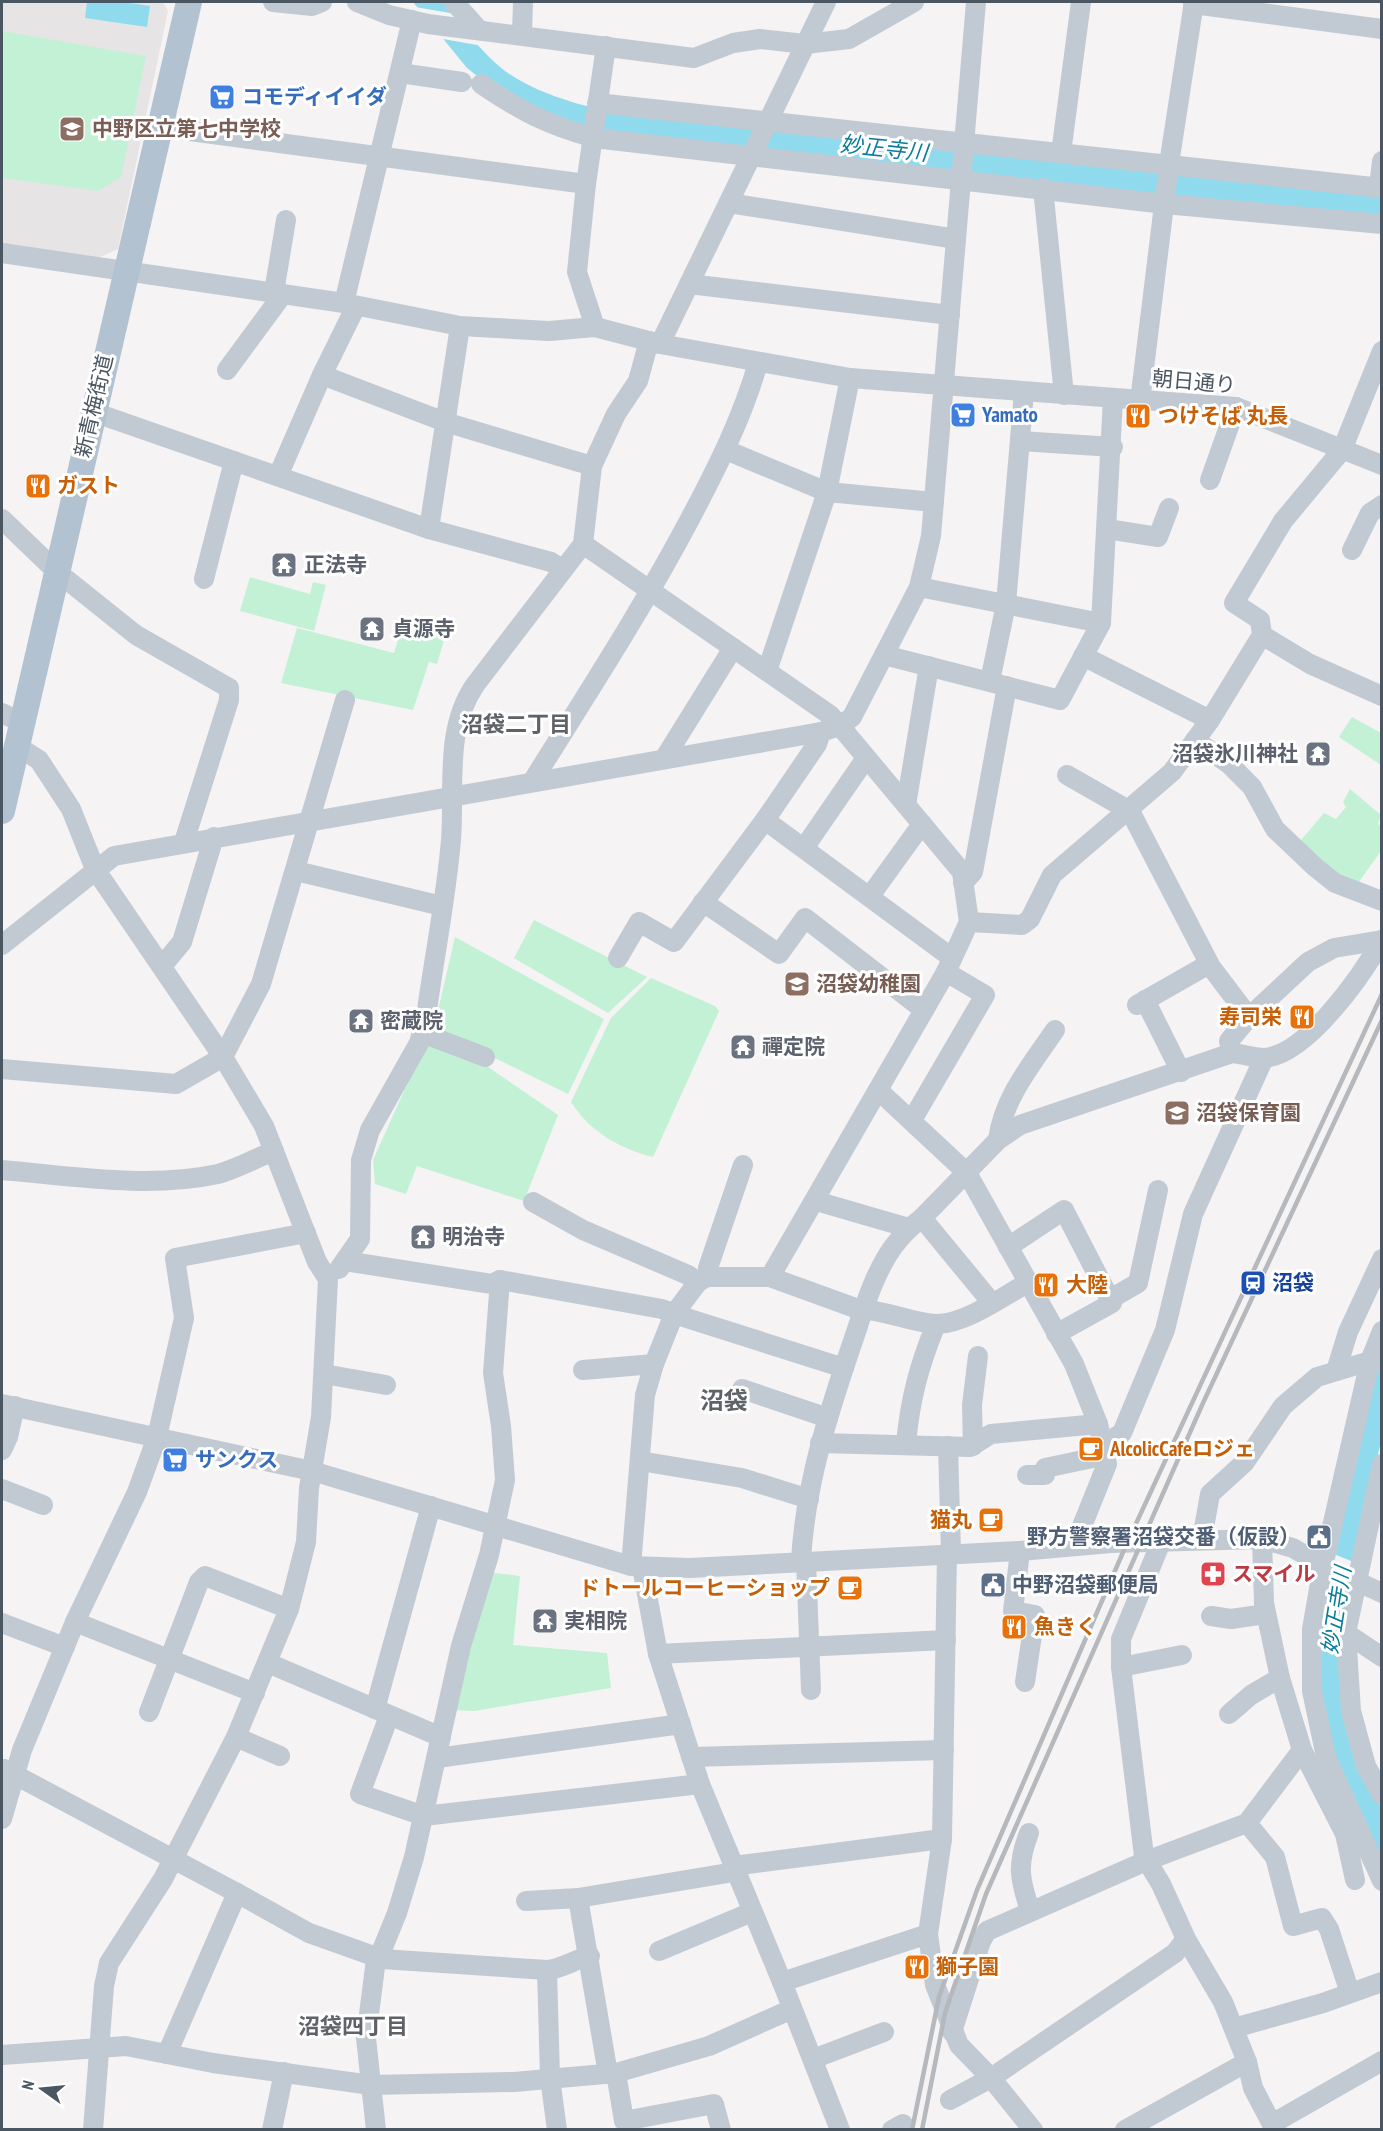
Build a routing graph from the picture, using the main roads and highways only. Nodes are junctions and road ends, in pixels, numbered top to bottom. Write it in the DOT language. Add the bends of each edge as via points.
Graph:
graph roads {
  1 [pos="189,2"];
  2 [pos="13,728"];
  3 [pos="2,811"];
  1 -- 2 [label="main road, 新青梅街道" via="56,571"];
  2 -- 3 [label="main road, 新青梅街道"];
}
